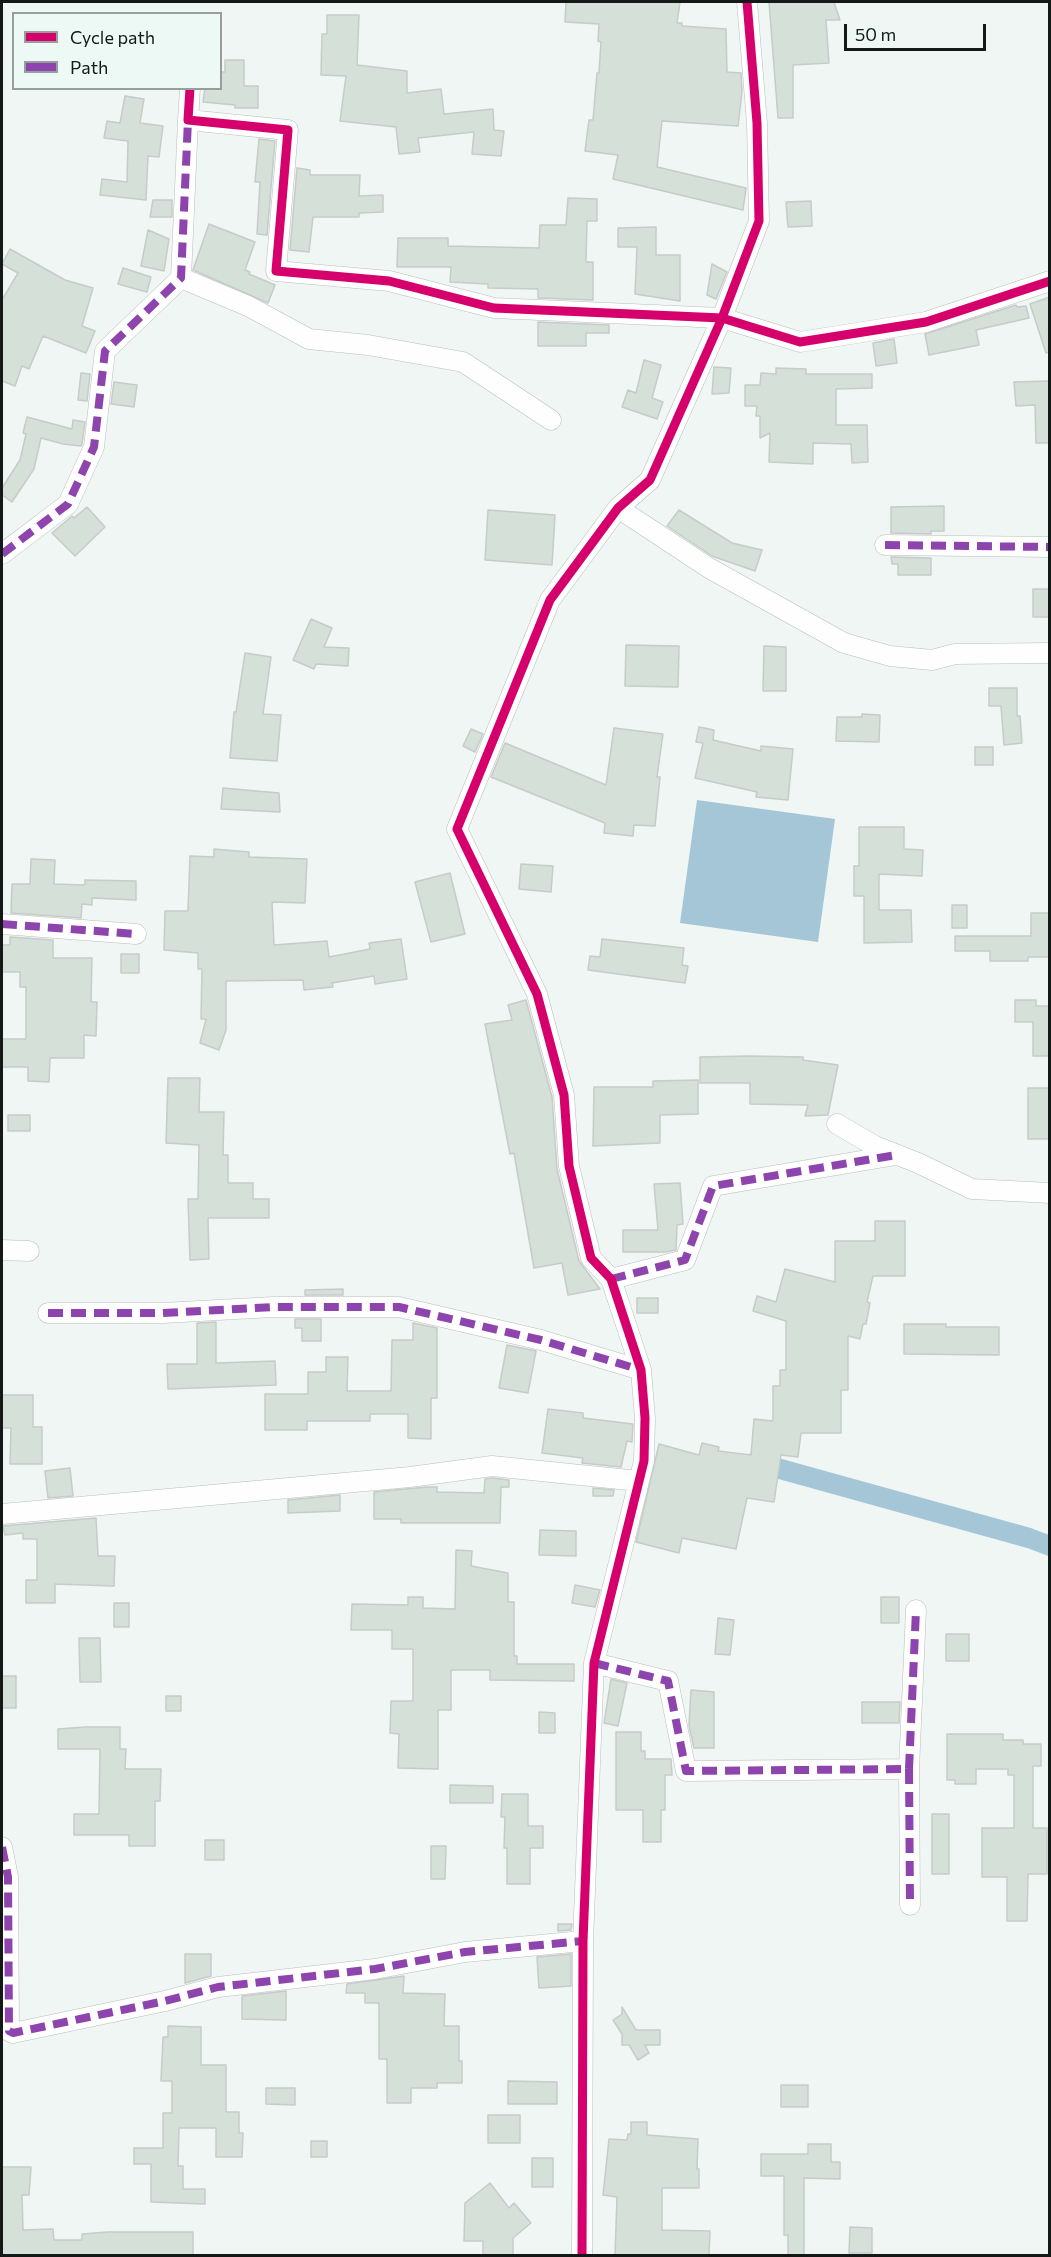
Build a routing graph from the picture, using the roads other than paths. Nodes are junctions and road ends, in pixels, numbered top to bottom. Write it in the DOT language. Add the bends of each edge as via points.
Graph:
graph roads {
  1 [pos="747,2"];
  2 [pos="189,90"];
  3 [pos="188,120"];
  4 [pos="181,278"];
  5 [pos="1050,280"];
  6 [pos="722,318"];
  7 [pos="551,420"];
  8 [pos="618,508"];
  9 [pos="885,545"];
  10 [pos="1050,547"];
  11 [pos="2,554"];
  12 [pos="1050,653"];
  13 [pos="2,924"];
  14 [pos="136,934"];
  15 [pos="837,1124"];
  16 [pos="896,1155"];
  17 [pos="1050,1192"];
  18 [pos="2,1250"];
  19 [pos="28,1251"];
  20 [pos="612,1279"];
  21 [pos="48,1312"];
  22 [pos="641,1370"];
  23 [pos="639,1481"];
  24 [pos="2,1514"];
  25 [pos="916,1610"];
  26 [pos="594,1663"];
  27 [pos="909,1769"];
  28 [pos="2,1846"];
  29 [pos="910,1905"];
  30 [pos="583,1941"];
  31 [pos="582,2256"];
  1 -- 6 [label="street" via="757,123 759,222"];
  2 -- 3 [label="street"];
  3 -- 4 [label="street"];
  3 -- 6 [label="street" via="288,130 276,271 390,281 494,308"];
  4 -- 7 [label="street" via="248,306 309,339 463,362"];
  4 -- 11 [label="street" via="105,351 94,447 68,504"];
  5 -- 6 [label="street" via="926,322 800,342"];
  6 -- 8 [label="street" via="650,480"];
  8 -- 12 [label="street" via="709,568 844,643 890,656 932,660 955,654"];
  8 -- 20 [label="street" via="550,600 457,829 537,994 564,1095 569,1166 591,1258"];
  9 -- 10 [label="street"];
  13 -- 14 [label="street"];
  15 -- 16 [label="street"];
  16 -- 17 [label="street" via="972,1189"];
  16 -- 20 [label="street" via="713,1186 685,1260"];
  18 -- 19 [label="street"];
  20 -- 22 [label="street"];
  21 -- 22 [label="street" via="399,1306 541,1340"];
  22 -- 23 [label="street" via="645,1418 644,1461"];
  23 -- 24 [label="street" via="492,1466"];
  23 -- 26 [label="street"];
  25 -- 27 [label="street"];
  26 -- 27 [label="street" via="668,1681 686,1772"];
  26 -- 30 [label="street"];
  27 -- 29 [label="street"];
  28 -- 30 [label="street" via="8,1877 9,2031 13,2033 218,1987"];
  30 -- 31 [label="street"];
}
